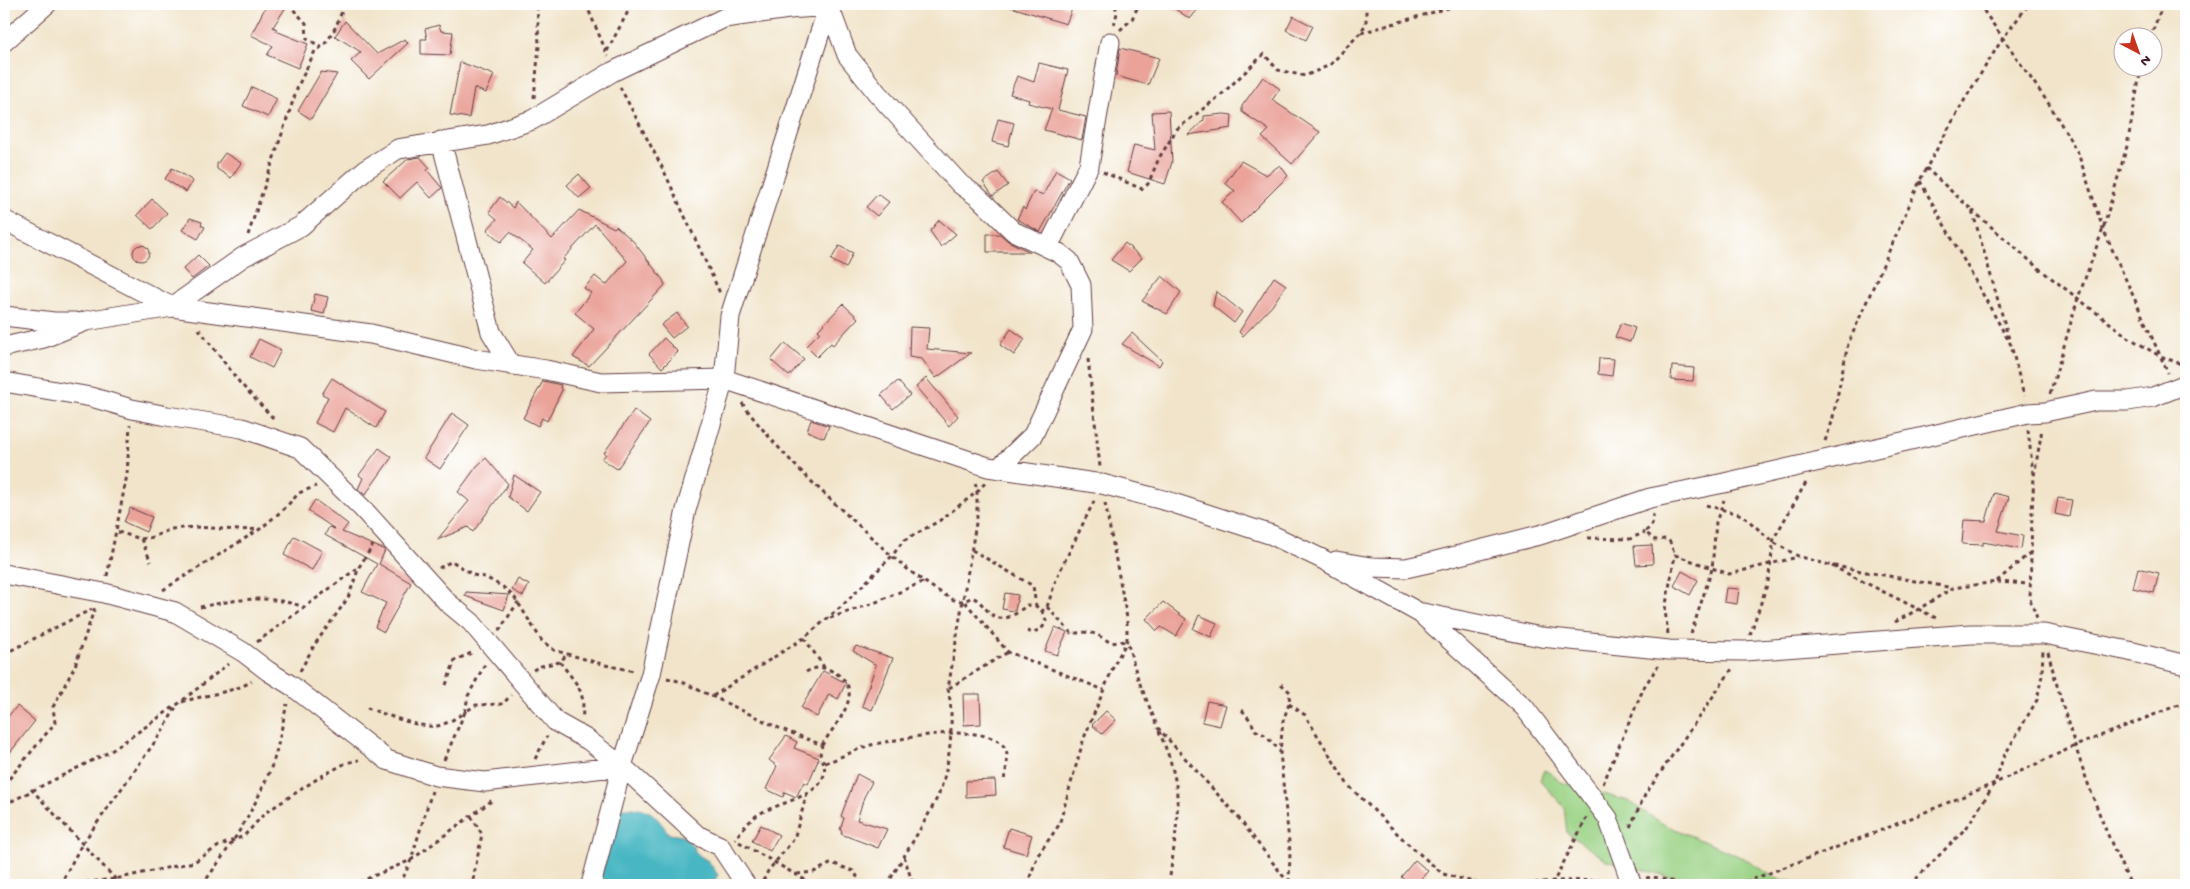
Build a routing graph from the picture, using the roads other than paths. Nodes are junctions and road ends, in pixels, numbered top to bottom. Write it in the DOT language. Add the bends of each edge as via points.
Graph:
graph roads {
  1 [pos="47,4"];
  2 [pos="829,5"];
  3 [pos="4,42"];
  4 [pos="1110,42"];
  5 [pos="441,141"];
  6 [pos="4,220"];
  7 [pos="1048,247"];
  8 [pos="172,307"];
  9 [pos="4,316"];
  10 [pos="86,321"];
  11 [pos="4,348"];
  12 [pos="511,365"];
  13 [pos="724,379"];
  14 [pos="4,382"];
  15 [pos="2181,386"];
  16 [pos="999,468"];
  17 [pos="1322,558"];
  18 [pos="4,574"];
  19 [pos="1418,612"];
  20 [pos="2186,665"];
  21 [pos="622,766"];
  22 [pos="1632,882"];
  23 [pos="591,885"];
  24 [pos="746,885"];
  1 -- 3 [label="street"];
  2 -- 5 [label="street" via="724,18 612,72 532,120 488,135"];
  2 -- 7 [label="street" via="848,55 911,132 960,184 1013,231"];
  2 -- 13 [label="street" via="730,316"];
  4 -- 7 [label="street" via="1089,166"];
  5 -- 8 [label="street" via="398,149 365,170 301,226 243,257"];
  5 -- 12 [label="street" via="491,332"];
  6 -- 8 [label="street"];
  7 -- 16 [label="street" via="1070,261 1075,270 1081,285 1083,329 1033,435"];
  8 -- 10 [label="street"];
  8 -- 12 [label="street" via="371,334 476,360"];
  9 -- 10 [label="street" via="54,322"];
  10 -- 11 [label="street" via="44,338"];
  12 -- 13 [label="street" via="601,382"];
  13 -- 16 [label="street" via="969,462"];
  13 -- 21 [label="street" via="686,510 651,674"];
  14 -- 21 [label="street" via="242,428 300,448 368,514 447,602 471,622 556,722 588,740"];
  15 -- 17 [label="street" via="2153,398 2096,402 2037,412 1650,498 1543,534 1406,568 1371,567"];
  16 -- 17 [label="street" via="1102,484 1167,501 1272,535"];
  17 -- 19 [label="street"];
  18 -- 21 [label="street" via="104,593 175,612 243,652 292,686 387,760 436,776 485,782"];
  19 -- 20 [label="street" via="1541,637 1669,650 1744,651 1971,634 2044,634"];
  19 -- 22 [label="street" via="1524,707 1608,818"];
  21 -- 23 [label="street"];
  21 -- 24 [label="street" via="697,834 720,846"];
}
